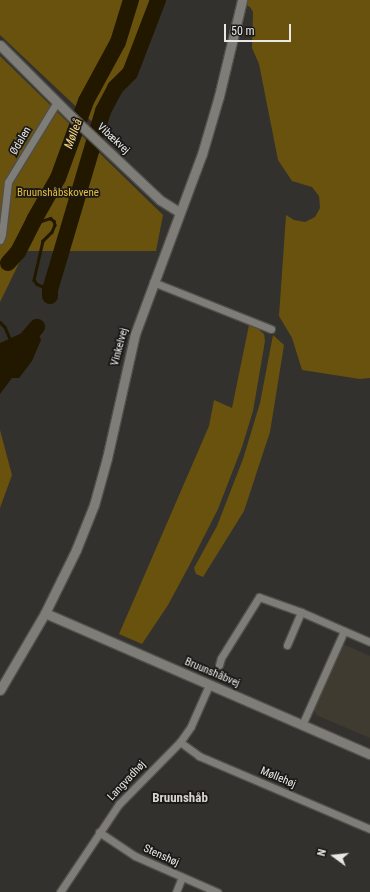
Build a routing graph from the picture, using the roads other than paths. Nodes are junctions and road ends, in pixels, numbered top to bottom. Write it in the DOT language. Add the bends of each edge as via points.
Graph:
graph roads {
  1 [pos="242,0"];
  2 [pos="0,44"];
  3 [pos="57,102"];
  4 [pos="179,212"];
  5 [pos="0,240"];
  6 [pos="153,282"];
  7 [pos="271,329"];
  8 [pos="301,612"];
  9 [pos="45,614"];
  10 [pos="344,631"];
  11 [pos="370,642"];
  12 [pos="287,645"];
  13 [pos="219,665"];
  14 [pos="209,685"];
  15 [pos="0,690"];
  16 [pos="302,725"];
  17 [pos="180,742"];
  18 [pos="370,754"];
  19 [pos="370,828"];
  20 [pos="99,832"];
  21 [pos="182,877"];
  22 [pos="60,892"];
  23 [pos="176,892"];
  24 [pos="217,892"];
  1 -- 4 [label="street, Vinkelvej" via="217,104 202,154"];
  2 -- 3 [label="street, Vibækvej"];
  3 -- 4 [label="street, Vibækvej" via="160,200"];
  3 -- 5 [label="street, Ødalen" via="8,182"];
  4 -- 6 [label="street, Vinkelvej"];
  6 -- 7 [label="street"];
  6 -- 9 [label="street, Vinkelvej" via="126,367 107,458 94,505 76,550"];
  8 -- 10 [label="street"];
  8 -- 12 [label="street"];
  8 -- 13 [label="street" via="259,597"];
  9 -- 14 [label="street, Bruunshåbvej"];
  9 -- 15 [label="street, Vinkelvej"];
  10 -- 11 [label="street"];
  10 -- 16 [label="street"];
  14 -- 16 [label="street, Bruunshåbvej"];
  14 -- 17 [label="street, Langvadhøj" via="191,726"];
  16 -- 18 [label="street, Bruunshåbvej"];
  17 -- 19 [label="street, Møllehøj" via="199,756"];
  17 -- 20 [label="street, Langvadhøj" via="119,804"];
  20 -- 21 [label="street, Stenshøj" via="135,856"];
  20 -- 22 [label="street, Langvadhøj"];
  21 -- 23 [label="street"];
  21 -- 24 [label="street, Stenshøj"];
}
